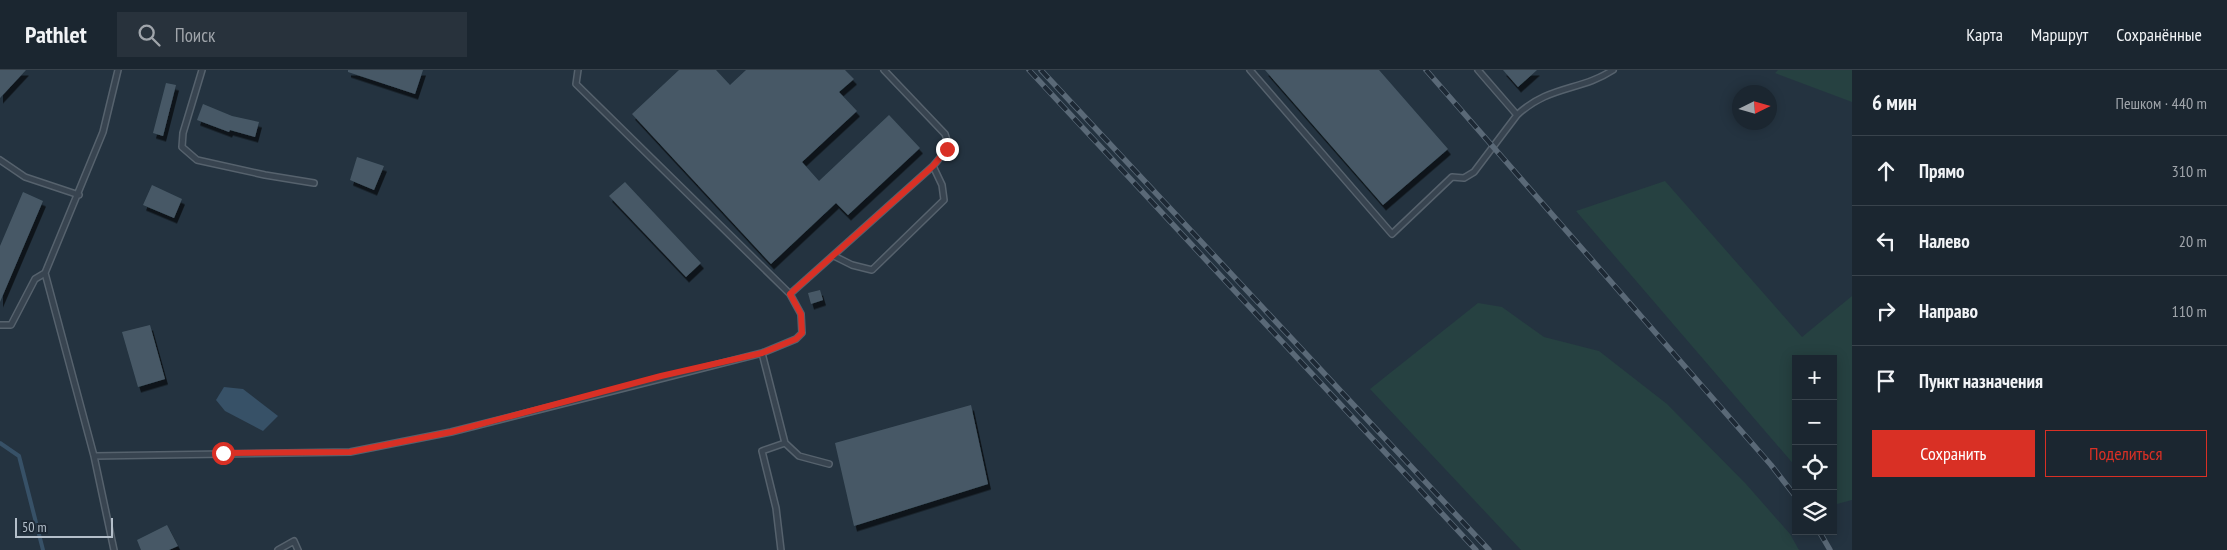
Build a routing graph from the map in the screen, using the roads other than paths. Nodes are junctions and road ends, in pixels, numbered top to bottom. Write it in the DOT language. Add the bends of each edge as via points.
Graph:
graph roads {
  1 [pos="118,70"];
  2 [pos="202,70"];
  3 [pos="578,70"];
  4 [pos="884,70"];
  5 [pos="1250,70"];
  6 [pos="1478,70"];
  7 [pos="1613,70"];
  8 [pos="1517,116"];
  9 [pos="0,160"];
  10 [pos="933,166"];
  11 [pos="314,183"];
  12 [pos="79,195"];
  13 [pos="834,256"];
  14 [pos="45,273"];
  15 [pos="790,294"];
  16 [pos="0,325"];
  17 [pos="762,353"];
  18 [pos="785,443"];
  19 [pos="94,456"];
  20 [pos="829,464"];
  21 [pos="114,550"];
  22 [pos="278,550"];
  23 [pos="298,550"];
  24 [pos="781,550"];
  1 -- 12 [label="lane" via="103,132"];
  2 -- 11 [label="lane" via="183,133 182,147 197,160"];
  3 -- 15 [label="lane" via="576,84"];
  4 -- 10 [label="lane" via="946,134 947,149"];
  5 -- 8 [label="lane" via="1392,234 1452,177 1464,178 1474,172"];
  6 -- 8 [label="lane"];
  7 -- 8 [label="lane" via="1554,91 1529,104"];
  9 -- 12 [label="lane" via="25,178"];
  10 -- 13 [label="lane"];
  10 -- 13 [label="lane" via="942,185 944,200 872,270"];
  12 -- 14 [label="lane"];
  13 -- 15 [label="lane"];
  14 -- 16 [label="lane" via="35,279 10,325"];
  14 -- 19 [label="lane"];
  15 -- 17 [label="lane" via="801,314 802,333 796,339"];
  17 -- 18 [label="lane"];
  17 -- 19 [label="lane" via="661,376 451,432 350,452"];
  18 -- 20 [label="lane" via="799,456"];
  18 -- 24 [label="lane" via="762,451 776,508"];
  19 -- 21 [label="lane"];
  22 -- 23 [label="lane" via="294,541"];
}
